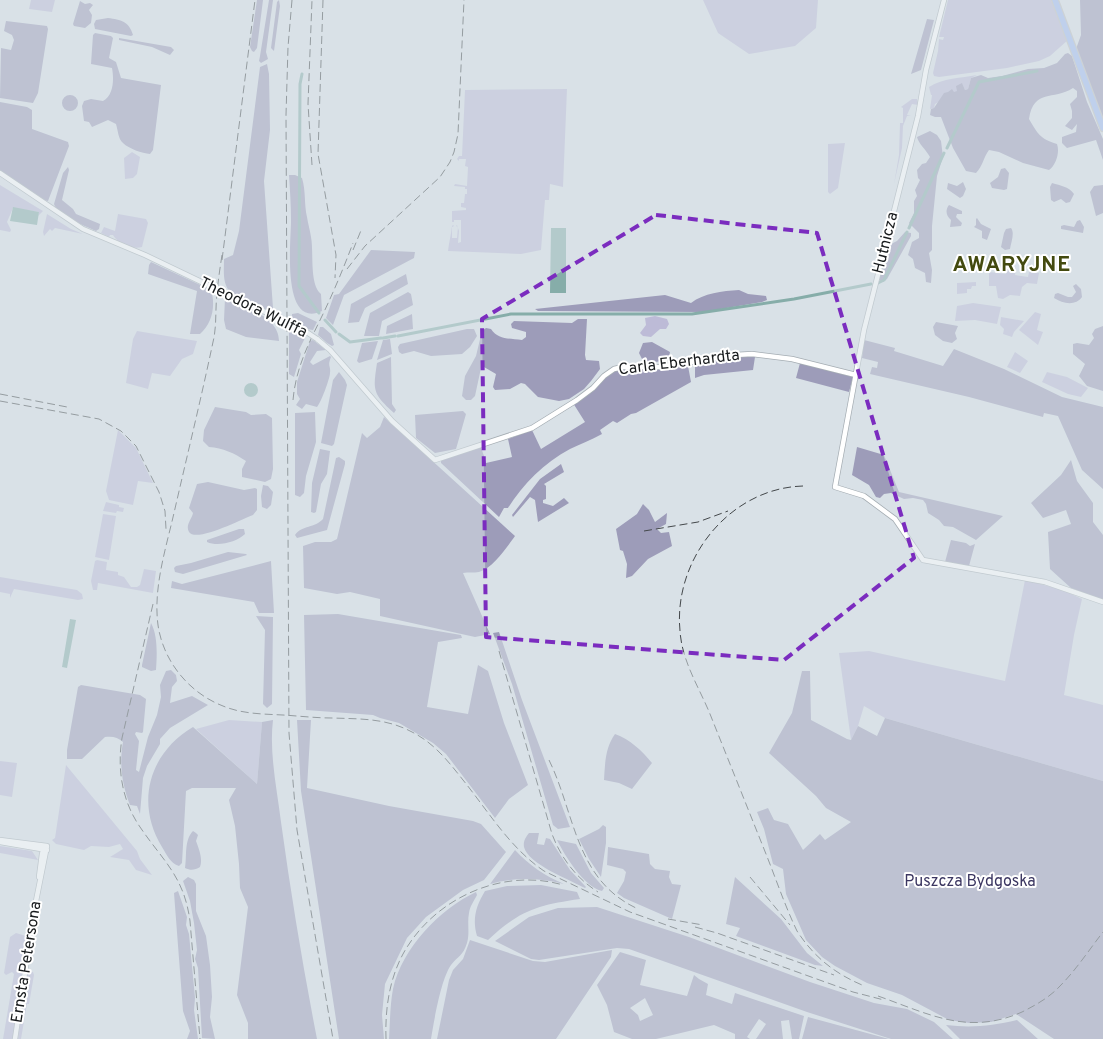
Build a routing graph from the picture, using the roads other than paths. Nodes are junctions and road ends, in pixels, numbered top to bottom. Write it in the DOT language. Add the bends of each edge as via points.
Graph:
graph roads {
  1 [pos="944,0"];
  2 [pos="1055,0"];
  3 [pos="1103,128"];
  4 [pos="0,173"];
  5 [pos="856,375"];
  6 [pos="435,460"];
  7 [pos="1103,602"];
  8 [pos="0,841"];
  9 [pos="15,1039"];
  1 -- 5 [label="street, Hutnicza"];
  2 -- 3 [label="main road"];
  4 -- 6 [label="street, Theodora Wulffa, bridge" via="83,229 308,333 330,350 391,420"];
  5 -- 6 [label="street, Carla Eberhardta" via="792,359 750,354 659,367 622,367 614,369 577,400 532,428"];
  5 -- 7 [label="street, Hutnicza" via="835,487 864,496 895,519 924,560 1045,582"];
  8 -- 9 [label="street, Ernsta Petersona" via="46,847"];
}
